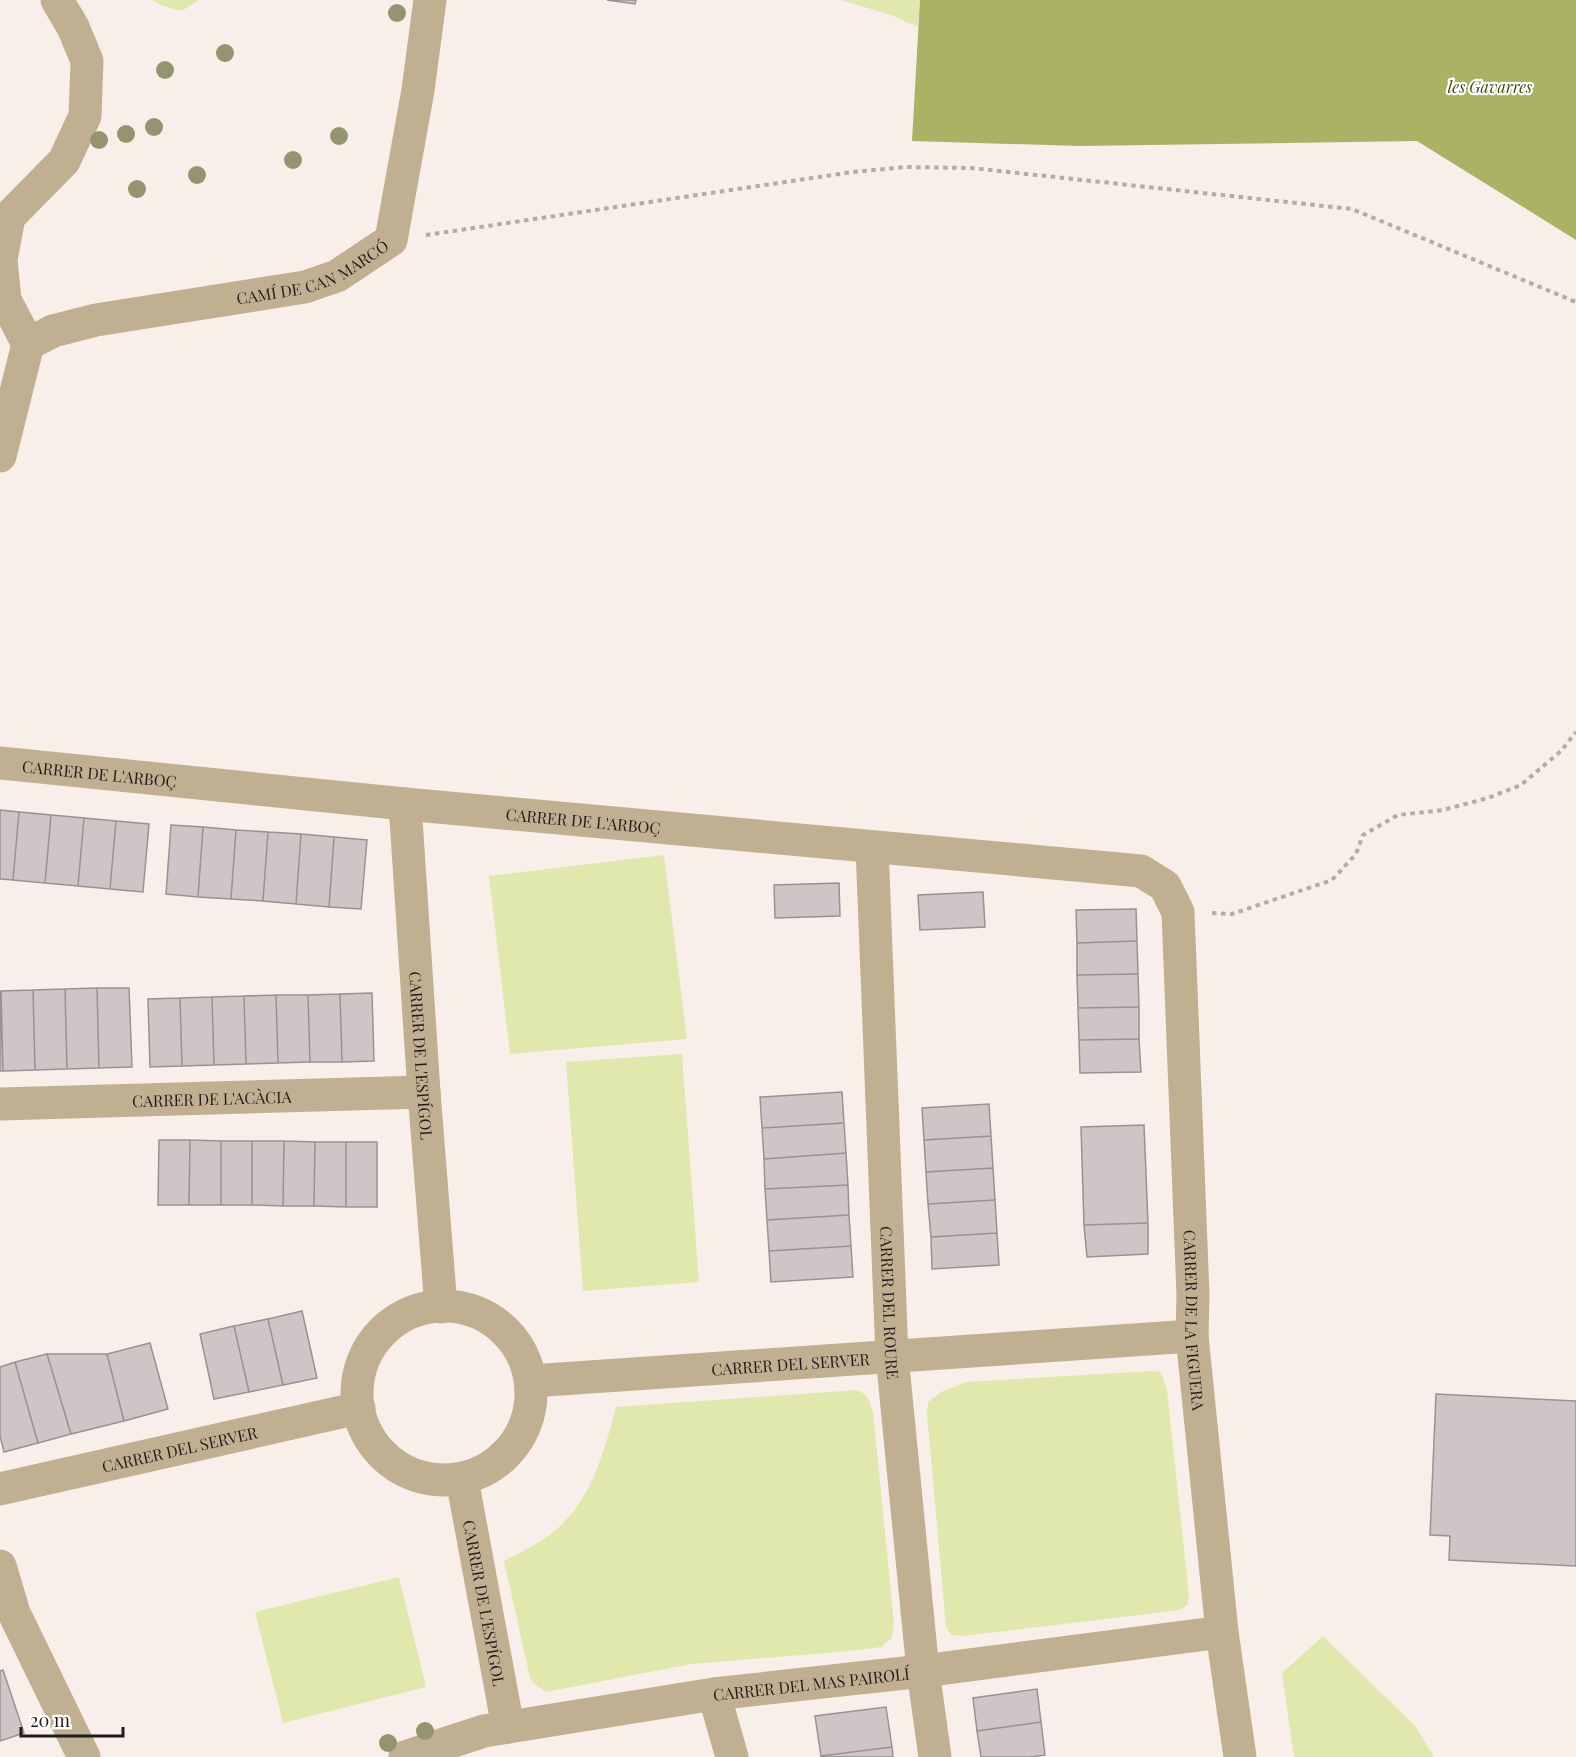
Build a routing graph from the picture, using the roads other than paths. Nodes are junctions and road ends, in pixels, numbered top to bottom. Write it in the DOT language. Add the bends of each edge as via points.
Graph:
graph roads {
  1 [pos="57,0"];
  2 [pos="430,0"];
  3 [pos="28,344"];
  4 [pos="0,456"];
  5 [pos="0,763"];
  6 [pos="405,804"];
  7 [pos="872,847"];
  8 [pos="1172,899"];
  9 [pos="424,1092"];
  10 [pos="0,1104"];
  11 [pos="441,1307"];
  12 [pos="1192,1336"];
  13 [pos="892,1356"];
  14 [pos="531,1381"];
  15 [pos="359,1408"];
  16 [pos="462,1479"];
  17 [pos="0,1489"];
  18 [pos="0,1566"];
  19 [pos="7,1616"];
  20 [pos="1221,1632"];
  21 [pos="923,1671"];
  22 [pos="714,1694"];
  23 [pos="508,1728"];
  24 [pos="84,1757"];
  25 [pos="405,1757"];
  26 [pos="732,1757"];
  27 [pos="935,1757"];
  28 [pos="1240,1757"];
  1 -- 3 [label="street" via="87,62 84,116 64,161 9,218 1,260 5,300"];
  2 -- 3 [label="street, CAMÍ DE CAN MARCÓ" via="391,240 337,276 305,287 96,320 53,331"];
  3 -- 4 [label="street"];
  5 -- 6 [label="street, CARRER DE L'ARBOÇ"];
  6 -- 7 [label="street, CARRER DE L'ARBOÇ"];
  6 -- 9 [label="street, CARRER DE L'ESPÍGOL"];
  7 -- 8 [label="street, CARRER DE L'ARBOÇ" via="1141,871"];
  7 -- 13 [label="street, CARRER DEL ROURE"];
  8 -- 12 [label="street, CARRER DE LA FIGUERA"];
  9 -- 10 [label="street, CARRER DE L'ACÀCIA"];
  9 -- 11 [label="street, CARRER DE L'ESPÍGOL"];
  11 -- 14 [label="street" via="481,1314 514,1340"];
  11 -- 15 [label="street" via="408,1313 383,1330 363,1361 357,1394"];
  12 -- 13 [label="street, CARRER DEL SERVER"];
  12 -- 20 [label="street, CARRER DE LA FIGUERA"];
  13 -- 14 [label="street, CARRER DEL SERVER"];
  13 -- 21 [label="street, CARRER DEL ROURE"];
  14 -- 16 [label="street" via="530,1411 508,1453 496,1464"];
  15 -- 16 [label="street" via="362,1424 374,1445 390,1462 417,1476"];
  15 -- 17 [label="street, CARRER DEL SERVER"];
  16 -- 23 [label="street, CARRER DE L'ESPÍGOL"];
  18 -- 19 [label="street"];
  19 -- 24 [label="street"];
  20 -- 21 [label="street, CARRER DEL MAS PAIROLÍ"];
  20 -- 28 [label="street, CARRER DE LA FIGUERA"];
  21 -- 22 [label="street, CARRER DEL MAS PAIROLÍ"];
  21 -- 27 [label="street, CARRER DEL ROURE"];
  22 -- 23 [label="street, CARRER DEL MAS PAIROLÍ"];
  22 -- 26 [label="street"];
  23 -- 25 [label="street, CARRER DEL MAS PAIROLÍ" via="484,1731"];
}
